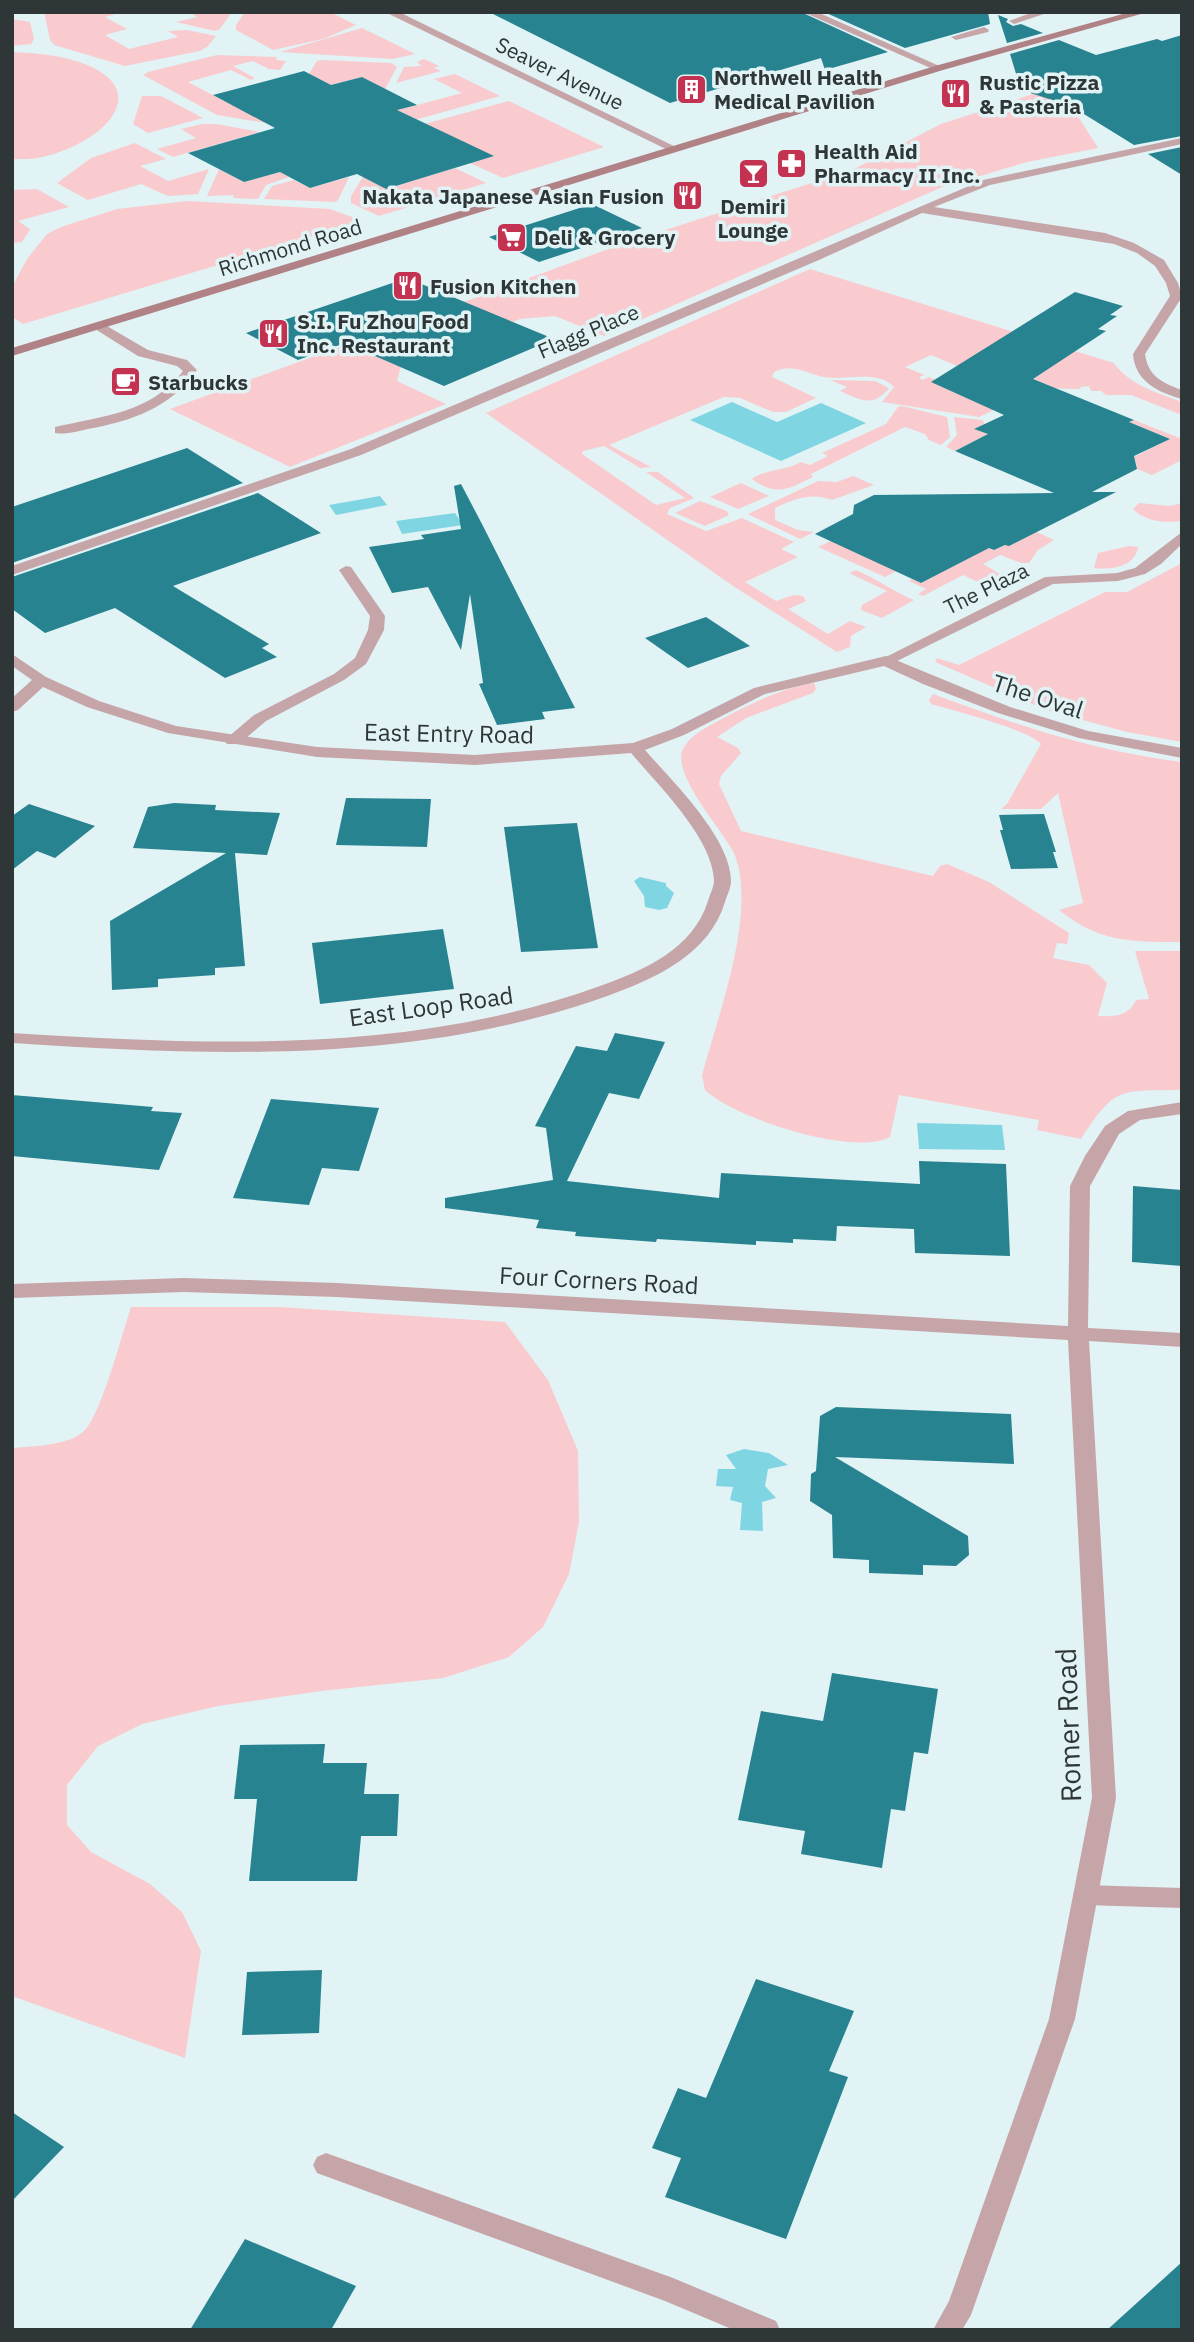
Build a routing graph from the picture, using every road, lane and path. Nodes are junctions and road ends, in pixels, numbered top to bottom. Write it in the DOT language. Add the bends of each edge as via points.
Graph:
graph roads {
  1 [pos="390,12"];
  2 [pos="808,12"];
  3 [pos="1045,12"];
  4 [pos="1143,12"];
  5 [pos="1014,21"];
  6 [pos="984,30"];
  7 [pos="956,37"];
  8 [pos="939,68"];
  9 [pos="1182,141"];
  10 [pos="677,150"];
  11 [pos="920,209"];
  12 [pos="100,326"];
  13 [pos="12,352"];
  14 [pos="1182,396"];
  15 [pos="60,430"];
  16 [pos="1182,537"];
  17 [pos="346,570"];
  18 [pos="12,571"];
  19 [pos="12,660"];
  20 [pos="886,661"];
  21 [pos="41,680"];
  22 [pos="12,707"];
  23 [pos="233,741"];
  24 [pos="635,748"];
  25 [pos="1182,753"];
  26 [pos="12,1038"];
  27 [pos="1182,1108"];
  28 [pos="12,1291"];
  29 [pos="1078,1335"];
  30 [pos="1182,1340"];
  31 [pos="1085,1895"];
  32 [pos="1182,1898"];
  33 [pos="326,2165"];
  34 [pos="766,2330"];
  35 [pos="947,2330"];
  1 -- 10 [label="street, Seaver Avenue"];
  2 -- 8 [label="street"];
  3 -- 5 [label="street"];
  4 -- 8 [label="main road, Richmond Road"];
  6 -- 7 [label="street"];
  8 -- 10 [label="main road, Richmond Road"];
  9 -- 11 [label="street, Flagg Place" via="1013,175"];
  10 -- 12 [label="main road, Richmond Road"];
  11 -- 14 [label="street" via="1105,237 1135,246 1157,260 1172,278 1176,296 1139,354 1139,364 1151,381"];
  11 -- 18 [label="street, Flagg Place" via="393,436"];
  12 -- 13 [label="main road, Richmond Road"];
  12 -- 15 [label="street" via="143,353 181,363 190,370 144,410"];
  16 -- 20 [label="street, The Plaza" via="1140,570 1118,577 1050,580"];
  17 -- 23 [label="street" via="378,616 361,661 260,718"];
  19 -- 21 [label="street, East Entry Road"];
  20 -- 24 [label="street, East Entry Road" via="760,691"];
  20 -- 25 [label="street, The Oval" via="1004,710 1085,735"];
  21 -- 22 [label="street"];
  21 -- 23 [label="street, East Entry Road" via="132,719"];
  23 -- 24 [label="street, East Entry Road" via="395,758 475,760"];
  24 -- 26 [label="street, East Loop Road" via="693,817 712,847 723,878 715,911 695,943 660,969 499,1025 404,1038 308,1047 209,1049"];
  27 -- 29 [label="street, Romer Road" via="1135,1115 1112,1130 1080,1186"];
  28 -- 29 [label="street, Four Corners Road" via="183,1284 337,1290"];
  29 -- 30 [label="street, Four Corners Road"];
  29 -- 31 [label="street, Romer Road" via="1104,1798"];
  31 -- 32 [label="street"];
  31 -- 35 [label="street, Romer Road" via="1062,2019 961,2306"];
  33 -- 34 [label="street" via="673,2291"];
}
